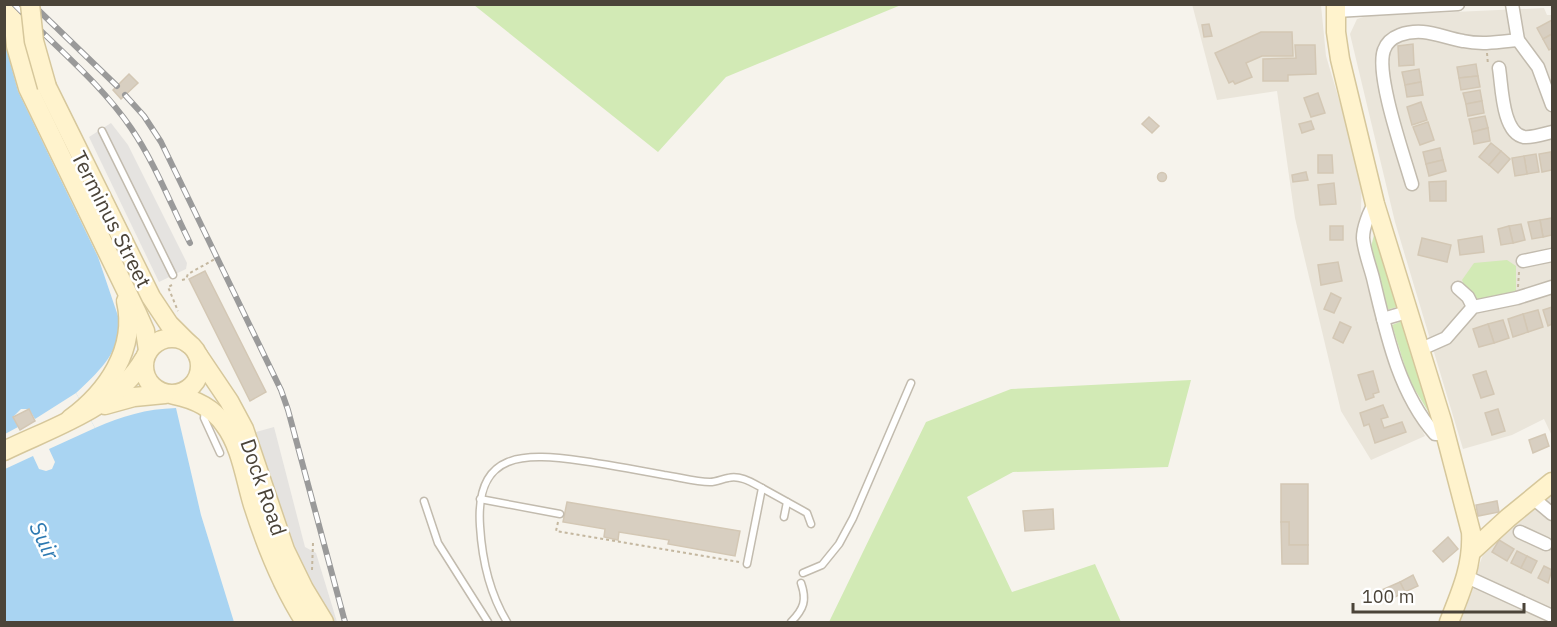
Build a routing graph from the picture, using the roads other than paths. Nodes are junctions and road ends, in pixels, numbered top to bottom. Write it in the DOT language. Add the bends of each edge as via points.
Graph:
graph roads {
  1 [pos="12,4"];
  2 [pos="30,4"];
  3 [pos="1458,4"];
  4 [pos="1512,4"];
  5 [pos="1336,8"];
  6 [pos="1518,40"];
  7 [pos="1499,68"];
  8 [pos="1552,105"];
  9 [pos="102,131"];
  10 [pos="1552,132"];
  11 [pos="1412,184"];
  12 [pos="1376,204"];
  13 [pos="1552,255"];
  14 [pos="1523,261"];
  15 [pos="115,268"];
  16 [pos="173,275"];
  17 [pos="1552,287"];
  18 [pos="1458,288"];
  19 [pos="1473,307"];
  20 [pos="1407,312"];
  21 [pos="1383,319"];
  22 [pos="1419,351"];
  23 [pos="146,355"];
  24 [pos="197,355"];
  25 [pos="911,382"];
  26 [pos="175,395"];
  27 [pos="205,406"];
  28 [pos="70,419"];
  29 [pos="1446,434"];
  30 [pos="4,451"];
  31 [pos="220,453"];
  32 [pos="1552,482"];
  33 [pos="762,488"];
  34 [pos="1533,498"];
  35 [pos="480,499"];
  36 [pos="424,501"];
  37 [pos="787,502"];
  38 [pos="560,514"];
  39 [pos="1552,514"];
  40 [pos="784,517"];
  41 [pos="812,524"];
  42 [pos="1520,532"];
  43 [pos="1550,542"];
  44 [pos="1472,551"];
  45 [pos="282,562"];
  46 [pos="747,564"];
  47 [pos="803,573"];
  48 [pos="1467,577"];
  49 [pos="801,583"];
  50 [pos="1552,616"];
  51 [pos="503,621"];
  52 [pos="305,622"];
  53 [pos="324,622"];
  54 [pos="488,622"];
  55 [pos="791,622"];
  56 [pos="1449,622"];
  1 -- 15 [label="main road, Terminus Street" via="16,46 28,88"];
  2 -- 24 [label="main road, Terminus Street, bridge" via="34,41 47,87 139,274 169,324"];
  3 -- 5 [label="street"];
  4 -- 6 [label="street"];
  5 -- 12 [label="main road" via="1340,59"];
  6 -- 8 [label="street" via="1538,67"];
  6 -- 11 [label="street" via="1486,44 1423,32 1403,33 1384,48 1381,59 1389,110"];
  7 -- 10 [label="street" via="1508,124 1515,134 1526,137"];
  9 -- 16 [label="lane"];
  12 -- 20 [label="main road"];
  12 -- 21 [label="street" via="1370,210 1363,237"];
  13 -- 14 [label="street"];
  15 -- 23 [label="main road, Terminus Street" via="142,323"];
  15 -- 28 [label="main road" via="128,315 126,344 107,382"];
  17 -- 19 [label="street"];
  18 -- 19 [label="street"];
  19 -- 22 [label="street" via="1446,338"];
  20 -- 21 [label="street"];
  20 -- 22 [label="main road"];
  21 -- 29 [label="street" via="1402,380 1435,434"];
  22 -- 29 [label="main road"];
  23 -- 24 [label="main road" via="164,339 179,339"];
  23 -- 26 [label="main road" via="146,378 155,390"];
  23 -- 28 [label="main road" via="131,379 116,392"];
  24 -- 26 [label="main road" via="200,370 196,381 188,390"];
  24 -- 45 [label="main road, Dock Road" via="244,429"];
  25 -- 47 [label="lane" via="839,544 822,566"];
  26 -- 27 [label="main road, Dock Road"];
  26 -- 28 [label="main road" via="119,400"];
  27 -- 31 [label="lane" via="204,418"];
  27 -- 45 [label="main road, Dock Road" via="230,432"];
  28 -- 30 [label="main road"];
  29 -- 44 [label="main road" via="1472,532"];
  32 -- 34 [label="main road"];
  33 -- 35 [label="lane" via="738,477 704,482 537,456 502,465 487,482"];
  33 -- 37 [label="lane"];
  33 -- 46 [label="lane"];
  34 -- 39 [label="street"];
  34 -- 44 [label="main road"];
  35 -- 38 [label="lane"];
  35 -- 51 [label="lane" via="483,555"];
  36 -- 54 [label="lane" via="438,543"];
  37 -- 40 [label="lane"];
  37 -- 41 [label="lane" via="807,513"];
  42 -- 43 [label="street"];
  44 -- 48 [label="main road"];
  45 -- 52 [label="main road, Dock Road"];
  45 -- 53 [label="main road, Dock Road"];
  48 -- 50 [label="street"];
  48 -- 56 [label="main road"];
  49 -- 55 [label="lane" via="805,602"];
}
